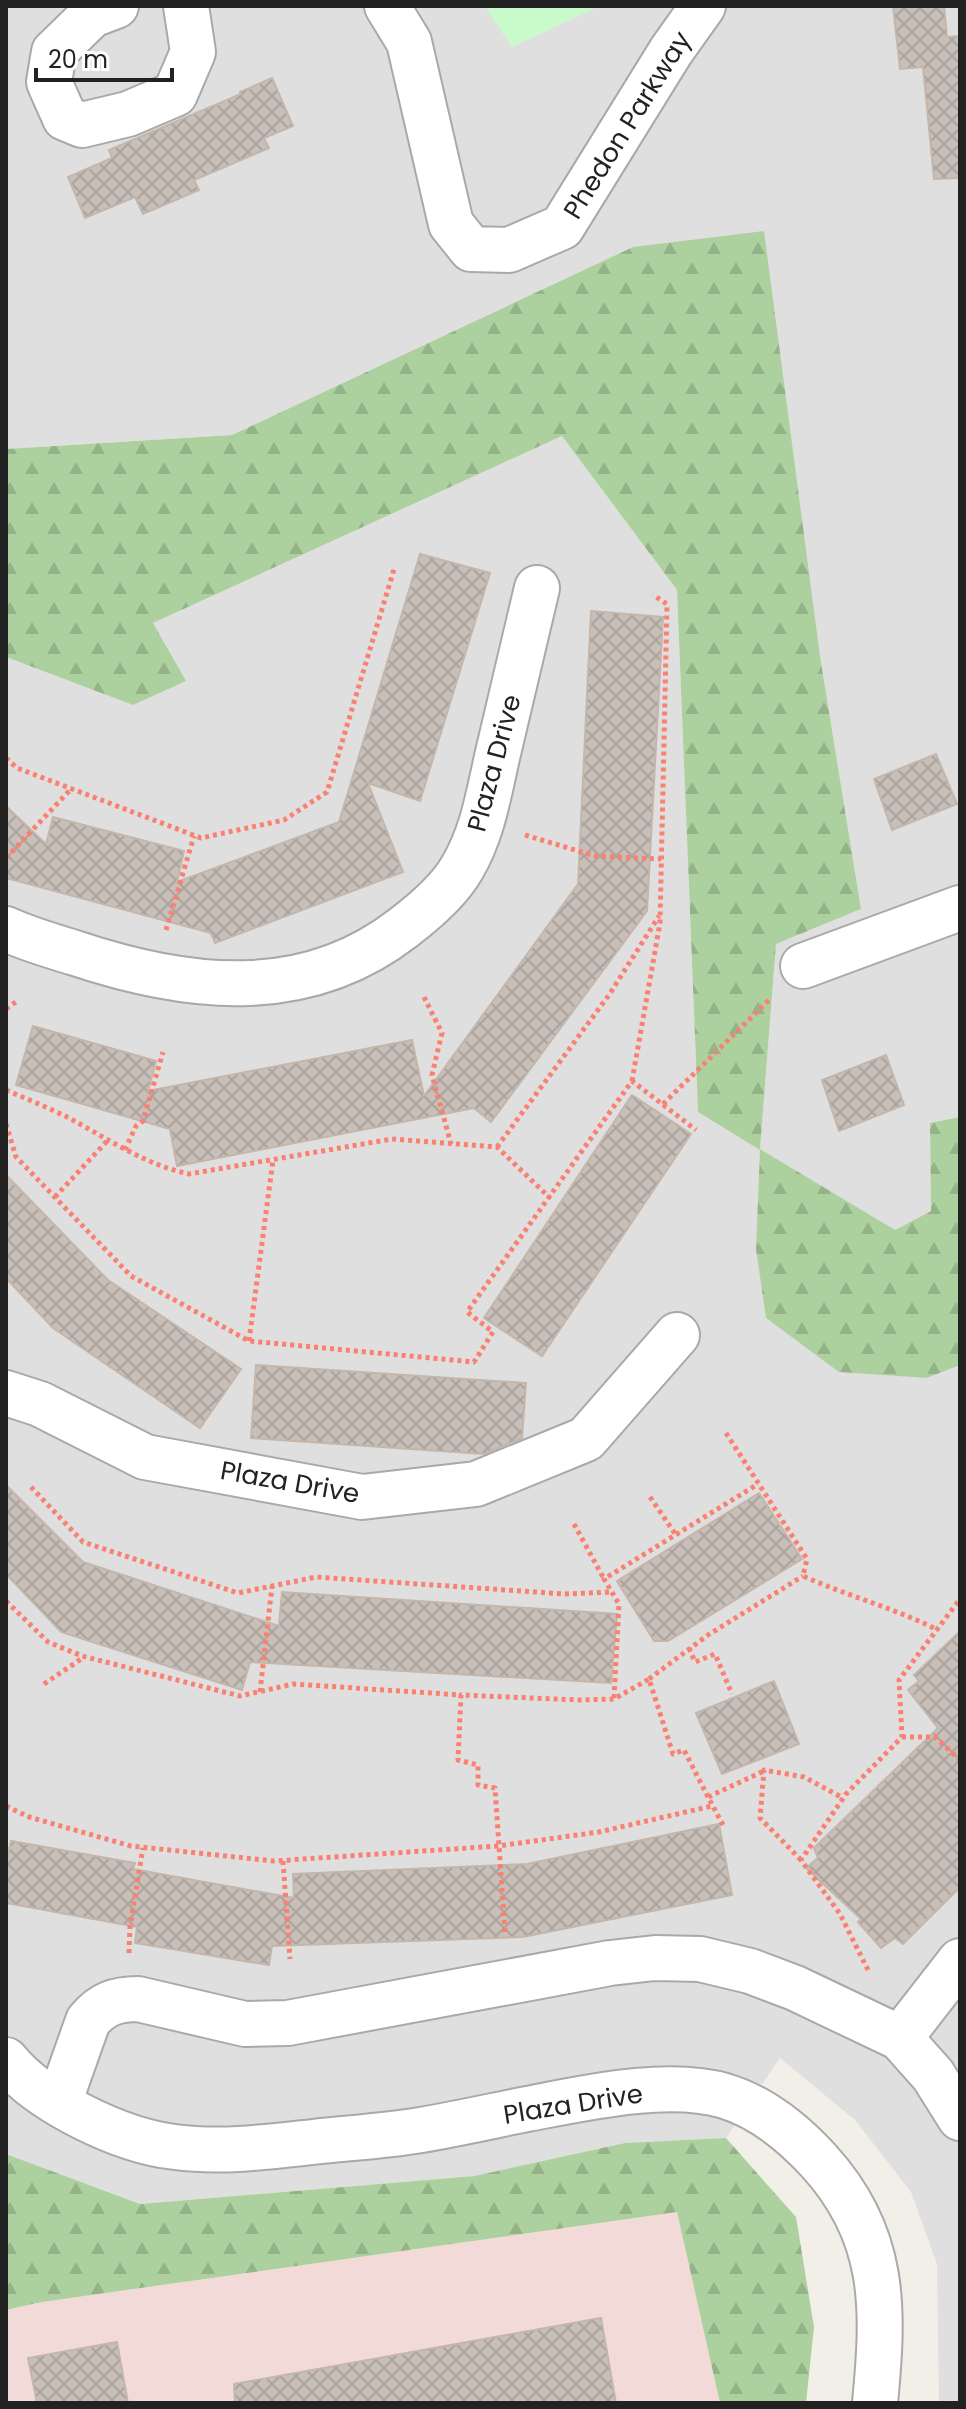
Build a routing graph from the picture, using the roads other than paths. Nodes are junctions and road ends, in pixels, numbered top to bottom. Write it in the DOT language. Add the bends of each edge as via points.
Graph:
graph roads {
  1 [pos="116,6"];
  2 [pos="186,6"];
  3 [pos="387,6"];
  4 [pos="703,6"];
  5 [pos="537,588"];
  6 [pos="960,908"];
  7 [pos="6,929"];
  8 [pos="803,966"];
  9 [pos="677,1335"];
  10 [pos="6,1393"];
  11 [pos="960,1961"];
  12 [pos="900,2038"];
  13 [pos="6,2060"];
  14 [pos="59,2103"];
  15 [pos="960,2118"];
  16 [pos="875,2403"];
  1 -- 2 [label="street" via="92,15 54,52 49,82 65,118 82,125 128,114 175,94 193,52"];
  3 -- 4 [label="street, Phedon Parkway" via="409,42 451,224 471,249 509,250 562,227"];
  5 -- 7 [label="street, Plaza Drive" via="482,821 462,869 425,912 378,947 332,968 246,985 129,971"];
  6 -- 8 [label="street"];
  9 -- 10 [label="street, Plaza Drive" via="586,1439 476,1484 362,1497 145,1457 40,1404"];
  11 -- 12 [label="street"];
  12 -- 14 [label="street" via="795,1988 700,1959 610,1963 288,2023 245,2024 123,1999 97,2010 88,2021"];
  12 -- 15 [label="street" via="933,2075"];
  13 -- 14 [label="street, Plaza Drive"];
  14 -- 16 [label="street, Plaza Drive" via="120,2134 172,2147 234,2150 419,2131 631,2092 683,2090 724,2096 758,2111 798,2139 855,2211 873,2254 881,2301"];
}
